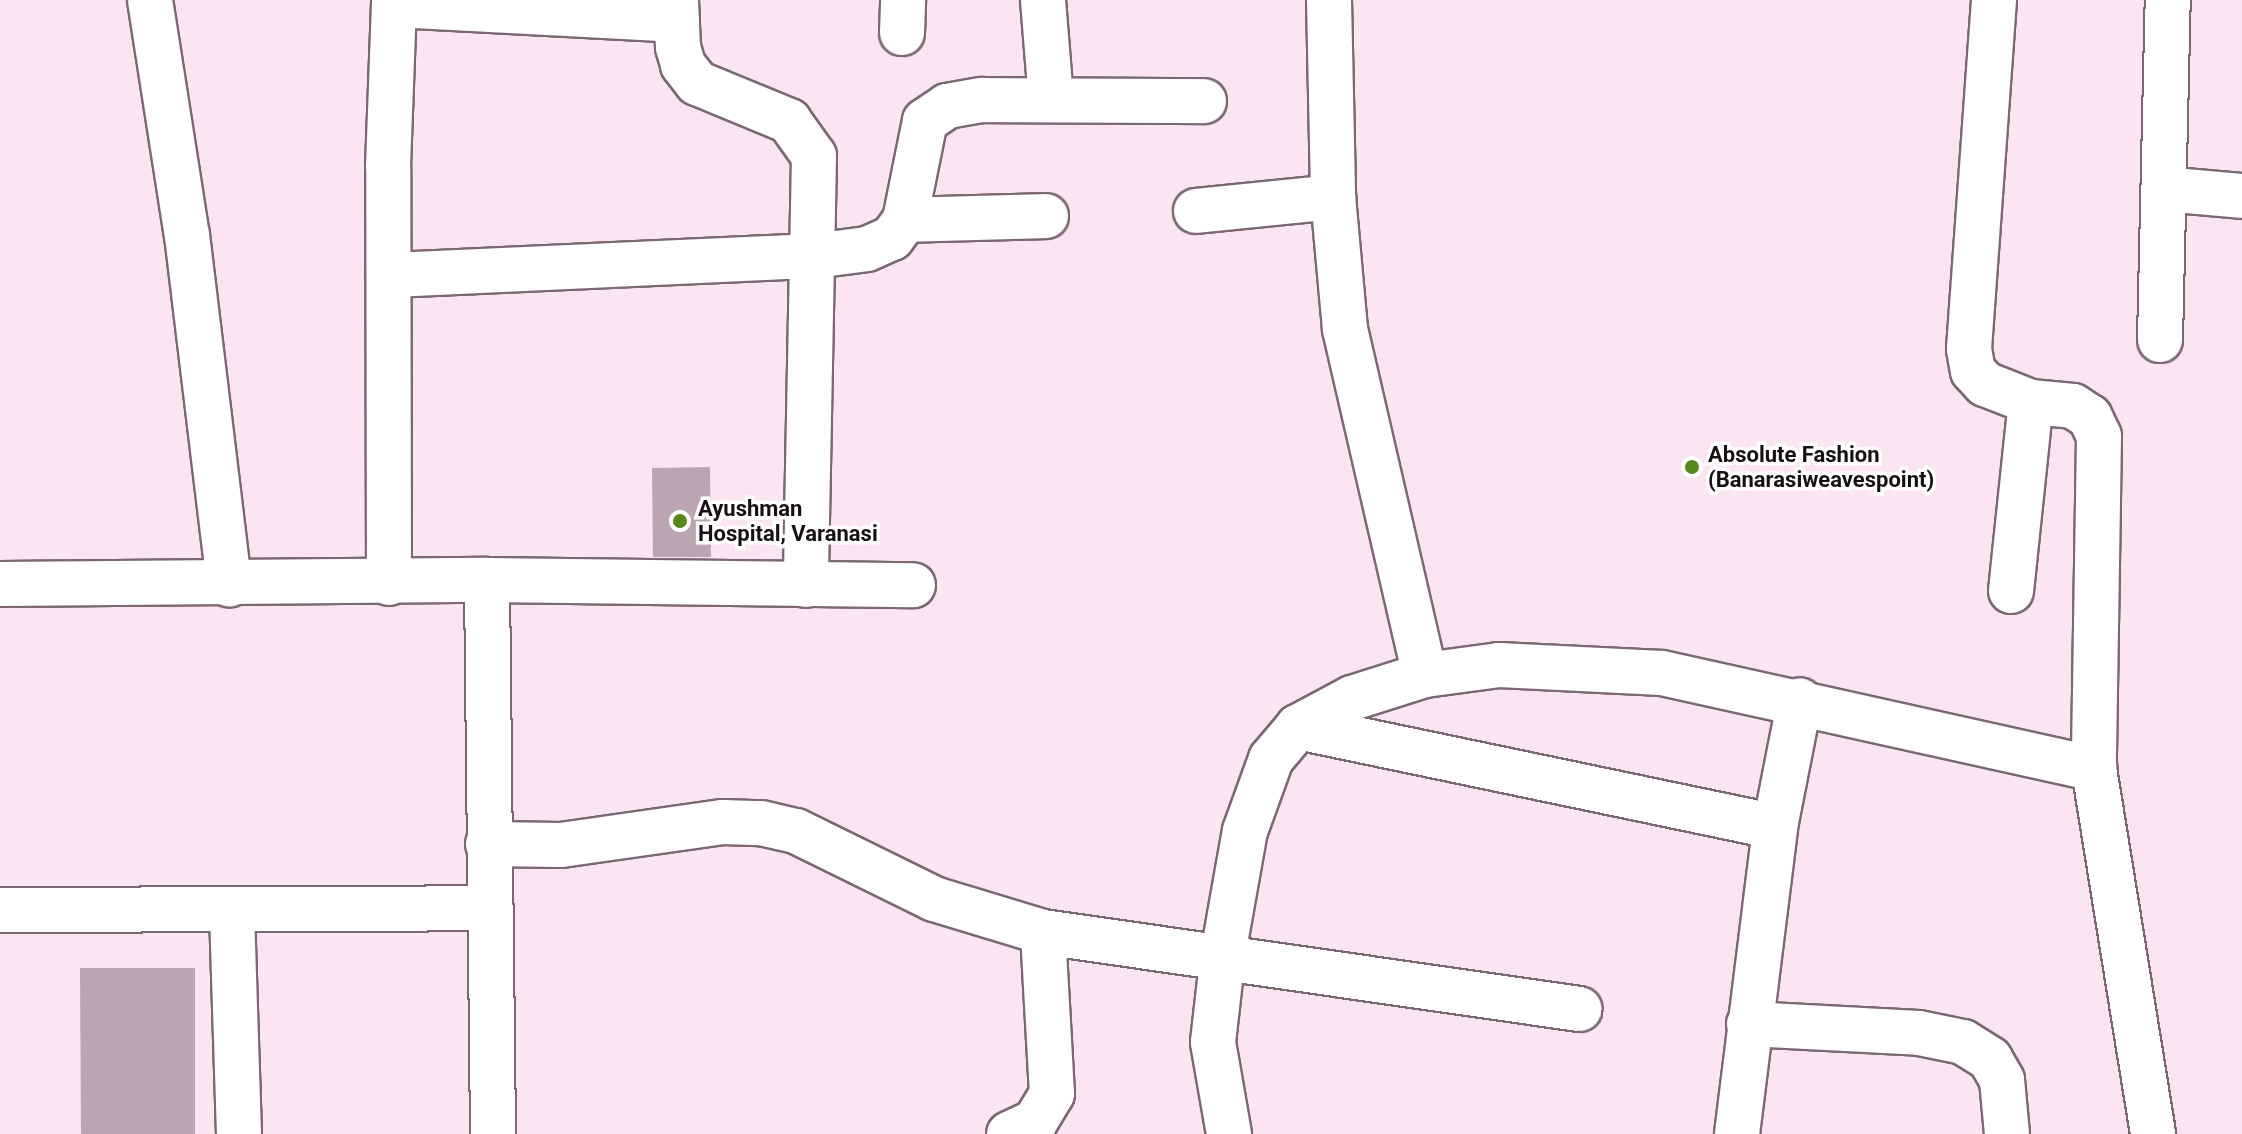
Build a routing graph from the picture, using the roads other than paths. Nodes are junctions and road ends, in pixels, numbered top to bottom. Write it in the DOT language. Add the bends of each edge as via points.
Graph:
graph roads {
  1 [pos="150,0"];
  2 [pos="1043,0"];
  3 [pos="1329,0"];
  4 [pos="1994,0"];
  5 [pos="2168,0"];
  6 [pos="394,3"];
  7 [pos="676,10"];
  8 [pos="1051,100"];
  9 [pos="1204,101"];
  10 [pos="2164,189"];
  11 [pos="2242,196"];
  12 [pos="1333,197"];
  13 [pos="1196,211"];
  14 [pos="1046,216"];
  15 [pos="905,220"];
  16 [pos="814,256"];
  17 [pos="392,275"];
  18 [pos="2160,340"];
  19 [pos="2031,402"];
  20 [pos="487,580"];
  21 [pos="389,583"];
  22 [pos="0,584"];
  23 [pos="229,584"];
  24 [pos="806,585"];
  25 [pos="913,585"];
  26 [pos="2011,591"];
  27 [pos="1425,675"];
  28 [pos="1800,700"];
  29 [pos="1298,727"];
  30 [pos="2094,769"];
  31 [pos="1775,827"];
  32 [pos="488,844"];
  33 [pos="487,908"];
  34 [pos="0,910"];
  35 [pos="232,912"];
  36 [pos="1043,932"];
  37 [pos="1223,954"];
  38 [pos="1579,1009"];
  39 [pos="1749,1024"];
  40 [pos="239,1134"];
  41 [pos="493,1134"];
  42 [pos="1009,1134"];
  43 [pos="1229,1134"];
  44 [pos="1737,1134"];
  45 [pos="2007,1134"];
  46 [pos="2153,1134"];
  1 -- 23 [label="street" via="187,235"];
  2 -- 8 [label="street"];
  3 -- 12 [label="street"];
  4 -- 19 [label="street" via="1969,349 1973,371 1985,384"];
  5 -- 10 [label="street"];
  6 -- 7 [label="street"];
  6 -- 17 [label="street" via="388,167"];
  7 -- 16 [label="street" via="683,65 697,83 766,107 806,139 817,178"];
  8 -- 9 [label="street"];
  8 -- 15 [label="street" via="982,100 947,106 925,121"];
  10 -- 11 [label="street"];
  10 -- 18 [label="street"];
  12 -- 13 [label="street"];
  12 -- 27 [label="street" via="1345,329"];
  14 -- 15 [label="street"];
  15 -- 16 [label="street" via="892,238 867,249"];
  16 -- 17 [label="street"];
  16 -- 24 [label="street"];
  17 -- 21 [label="street"];
  19 -- 26 [label="street"];
  19 -- 30 [label="street" via="2073,406 2090,417 2099,436"];
  20 -- 21 [label="street"];
  20 -- 24 [label="street"];
  20 -- 32 [label="street"];
  21 -- 23 [label="street"];
  22 -- 23 [label="street"];
  24 -- 25 [label="street"];
  27 -- 28 [label="street" via="1499,665 1583,666 1662,673"];
  27 -- 29 [label="street" via="1352,698"];
  28 -- 30 [label="street"];
  28 -- 31 [label="street"];
  29 -- 31 [label="street"];
  29 -- 37 [label="street" via="1271,759 1245,831"];
  30 -- 46 [label="street"];
  31 -- 39 [label="street"];
  32 -- 33 [label="street"];
  32 -- 36 [label="street" via="561,845 723,822 761,823 796,831 934,899"];
  33 -- 35 [label="street"];
  33 -- 41 [label="street"];
  34 -- 35 [label="street"];
  35 -- 40 [label="street"];
  36 -- 37 [label="street"];
  36 -- 42 [label="street" via="1052,1094 1035,1122"];
  37 -- 38 [label="street"];
  37 -- 43 [label="street" via="1213,1042"];
  39 -- 44 [label="street"];
  39 -- 45 [label="street" via="1919,1033 1963,1042 1990,1059 2002,1080"];
}
